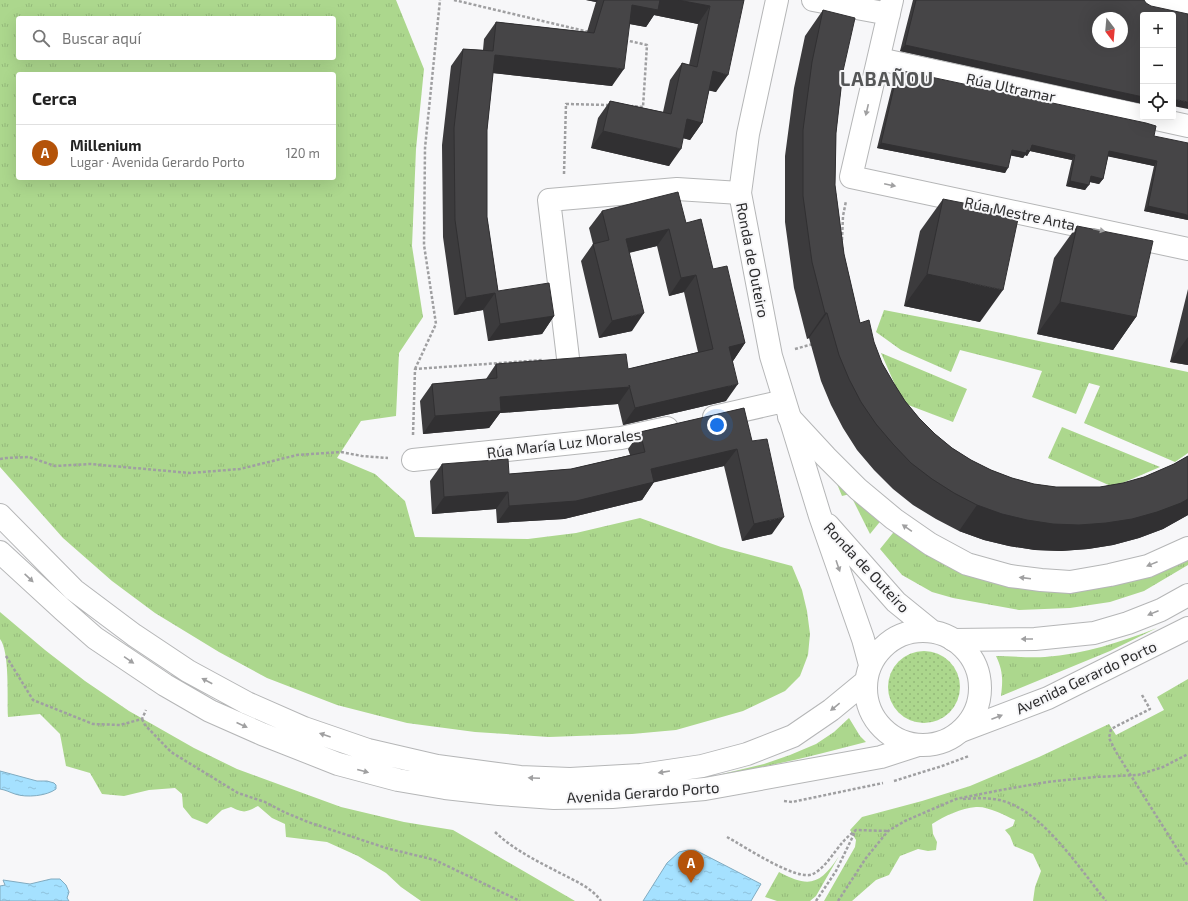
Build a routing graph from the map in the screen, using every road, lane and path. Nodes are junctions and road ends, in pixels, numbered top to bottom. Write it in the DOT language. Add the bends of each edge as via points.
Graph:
graph roads {
  1 [pos="440,0"];
  2 [pos="454,0"];
  3 [pos="776,0"];
  4 [pos="813,0"];
  5 [pos="1150,0"];
  6 [pos="890,7"];
  7 [pos="1188,8"];
  8 [pos="593,33"];
  9 [pos="624,40"];
  10 [pos="878,59"];
  11 [pos="612,106"];
  12 [pos="628,106"];
  13 [pos="1140,115"];
  14 [pos="1162,120"];
  15 [pos="1188,126"];
  16 [pos="851,177"];
  17 [pos="740,193"];
  18 [pos="563,199"];
  19 [pos="841,245"];
  20 [pos="1188,250"];
  21 [pos="819,343"];
  22 [pos="811,345"];
  23 [pos="568,358"];
  24 [pos="415,369"];
  25 [pos="786,409"];
  26 [pos="0,459"];
  27 [pos="413,460"];
  28 [pos="0,515"];
  29 [pos="820,516"];
  30 [pos="1188,548"];
  31 [pos="0,552"];
  32 [pos="1188,595"];
  33 [pos="1188,628"];
  34 [pos="933,632"];
  35 [pos="953,640"];
  36 [pos="6,656"];
  37 [pos="868,674"];
  38 [pos="1142,695"];
  39 [pos="146,710"];
  40 [pos="142,719"];
  41 [pos="961,731"];
  42 [pos="918,745"];
  43 [pos="1188,754"];
  44 [pos="1132,776"];
  45 [pos="956,799"];
  46 [pos="856,830"];
  47 [pos="888,831"];
  48 [pos="495,832"];
  49 [pos="727,837"];
  50 [pos="1188,866"];
  51 [pos="520,901"];
  52 [pos="601,901"];
  53 [pos="816,901"];
  54 [pos="838,901"];
  55 [pos="1106,901"];
  1 -- 24 [label="path" via="425,148 424,200 424,245 436,324"];
  2 -- 8 [label="path"];
  3 -- 17 [label="street, Ronda de Outeiro" via="748,134"];
  4 -- 6 [label="street"];
  5 -- 7 [label="street"];
  6 -- 10 [label="street"];
  9 -- 12 [label="path" via="647,45 643,107"];
  10 -- 13 [label="street, Rúa Ultramar"];
  10 -- 16 [label="street, one-way"];
  11 -- 18 [label="path" via="566,104"];
  14 -- 15 [label="street, Rúa Ultramar"];
  16 -- 19 [label="path" via="843,216"];
  16 -- 20 [label="street, Rúa Mestre Anta, one-way"];
  17 -- 18 [label="street" via="677,189"];
  17 -- 25 [label="street, Ronda de Outeiro" via="771,356"];
  18 -- 23 [label="street" via="549,200"];
  21 -- 22 [label="path"];
  23 -- 24 [label="path"];
  24 -- 27 [label="path"];
  25 -- 27 [label="street, Rúa María Luz Morales" via="693,422 621,438"];
  25 -- 29 [label="street, Ronda de Outeiro"];
  30 -- 25 [label="street, one-way" via="1148,566 1070,582 1010,576 967,564 930,544 864,494 826,457"];
  26 -- 27 [label="path" via="29,457 55,466 90,464 190,473 240,469 297,455 341,452"];
  37 -- 28 [label="street, Avenida Gerardo Porto, one-way" via="831,710 793,736 747,754 702,766 641,775 570,779 520,777 437,766 368,750 304,728 247,703 188,671 74,590"];
  29 -- 34 [label="street, Ronda de Outeiro" via="896,602"];
  29 -- 37 [label="street, Ronda de Outeiro, one-way" via="864,639"];
  31 -- 42 [label="street, Avenida Gerardo Porto, one-way" via="95,638 178,692 262,734 338,764 398,780 499,794 554,798 612,797 705,789 881,757"];
  32 -- 35 [label="street, Avenida Gerardo Porto, one-way" via="1161,610 1094,633 1035,639"];
  41 -- 33 [label="street, Avenida Gerardo Porto, one-way" via="1048,698"];
  34 -- 35 [label="street"];
  34 -- 37 [label="street" via="914,632 896,638 881,649"];
  35 -- 41 [label="street" via="967,651 976,667 980,684 979,701 972,718"];
  36 -- 40 [label="path" via="33,700 93,724 120,725"];
  37 -- 42 [label="street" via="866,697 870,712 878,725 903,742"];
  38 -- 44 [label="path" via="1150,709 1111,729 1109,738"];
  39 -- 40 [label="path"];
  40 -- 51 [label="path" via="171,752 238,793 265,802 308,822 386,848 435,860"];
  41 -- 42 [label="street" via="948,740 933,745"];
  43 -- 44 [label="path" via="1163,767"];
  44 -- 45 [label="path" via="1047,782"];
  44 -- 50 [label="path"];
  45 -- 47 [label="path"];
  45 -- 55 [label="path" via="985,798 1008,802 1029,814 1052,835"];
  46 -- 47 [label="path"];
  46 -- 49 [label="path" via="822,867 813,874 802,876 789,872"];
  46 -- 53 [label="path" via="836,871"];
  47 -- 54 [label="path" via="866,858"];
  48 -- 52 [label="path" via="525,855 590,889"];
}
